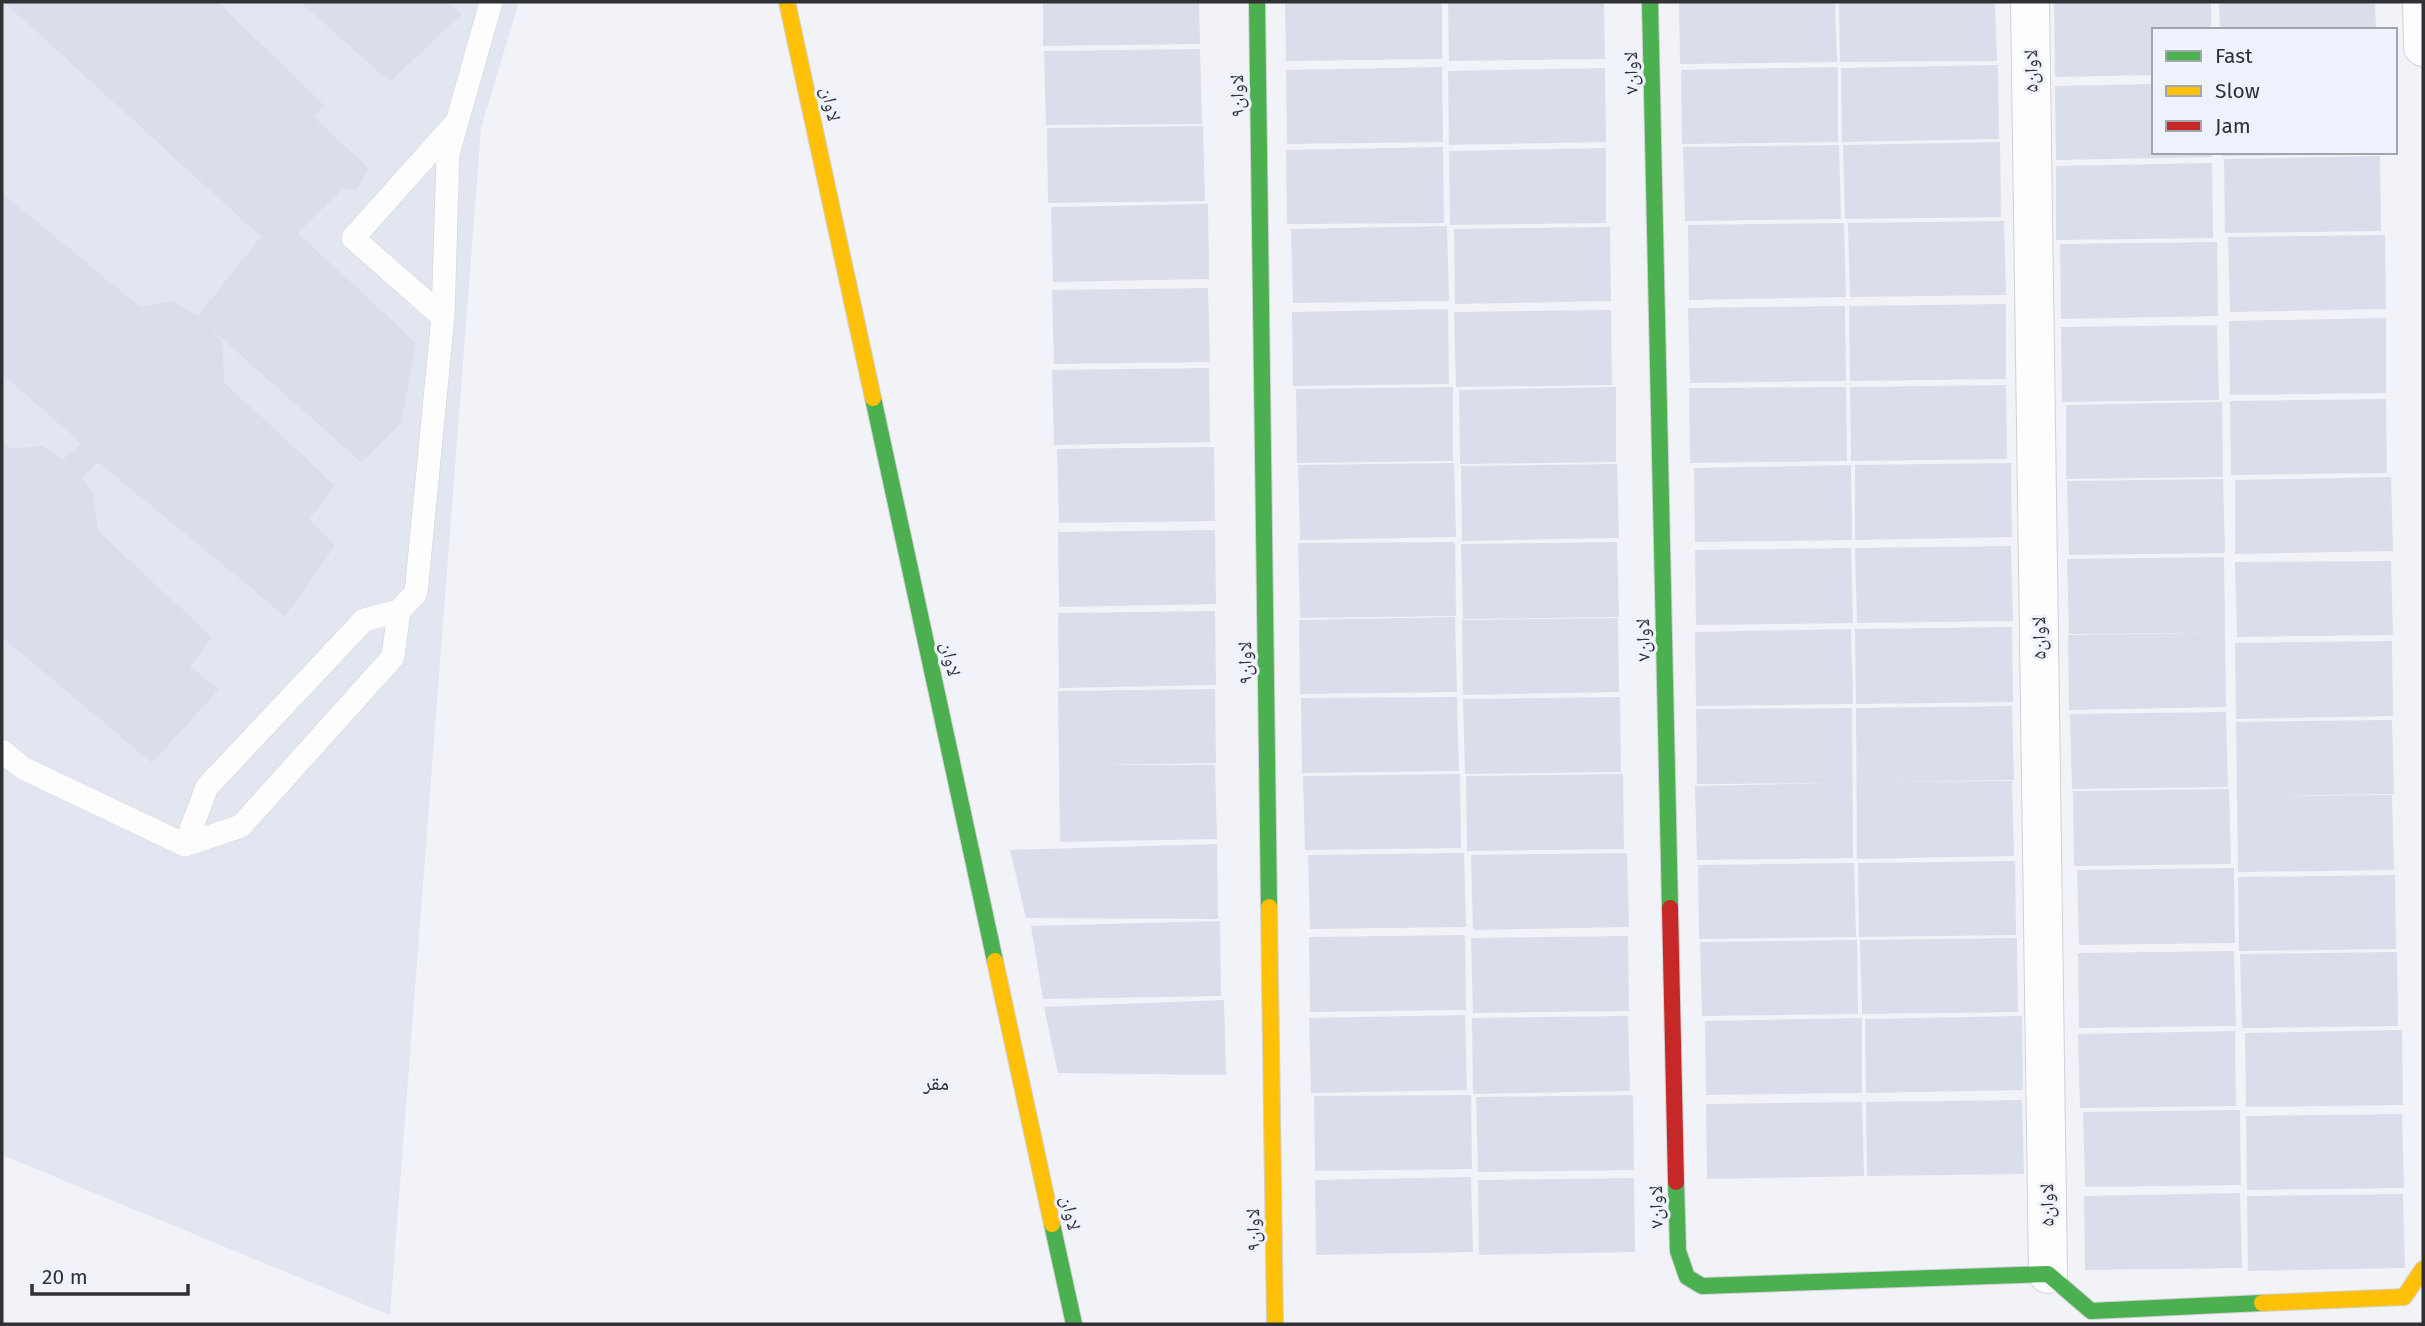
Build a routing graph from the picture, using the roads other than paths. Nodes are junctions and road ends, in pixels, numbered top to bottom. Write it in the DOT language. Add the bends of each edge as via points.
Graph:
graph roads {
  1 [pos="491,2"];
  2 [pos="787,2"];
  3 [pos="1257,2"];
  4 [pos="1650,2"];
  5 [pos="2030,2"];
  6 [pos="2422,2"];
  7 [pos="2423,47"];
  8 [pos="457,122"];
  9 [pos="443,317"];
  10 [pos="399,611"];
  11 [pos="2,751"];
  12 [pos="12,769"];
  13 [pos="185,845"];
  14 [pos="2423,1269"];
  15 [pos="2048,1274"];
  16 [pos="1074,1324"];
  17 [pos="1275,1324"];
  1 -- 8 [label="lane"];
  2 -- 16 [label="street, لاوان"];
  3 -- 17 [label="street, ۹لاوان"];
  4 -- 15 [label="street, ۷لاوان" via="1678,1251 1686,1277 1702,1286"];
  5 -- 15 [label="street, ۵لاوان"];
  6 -- 7 [label="street"];
  8 -- 9 [label="lane" via="448,154"];
  8 -- 9 [label="lane" via="353,238"];
  9 -- 10 [label="lane" via="416,593"];
  10 -- 13 [label="lane" via="364,620 206,787"];
  10 -- 13 [label="lane" via="393,657 241,826"];
  11 -- 12 [label="lane"];
  12 -- 13 [label="lane"];
  14 -- 15 [label="street" via="2404,1297 2091,1311"];
}
